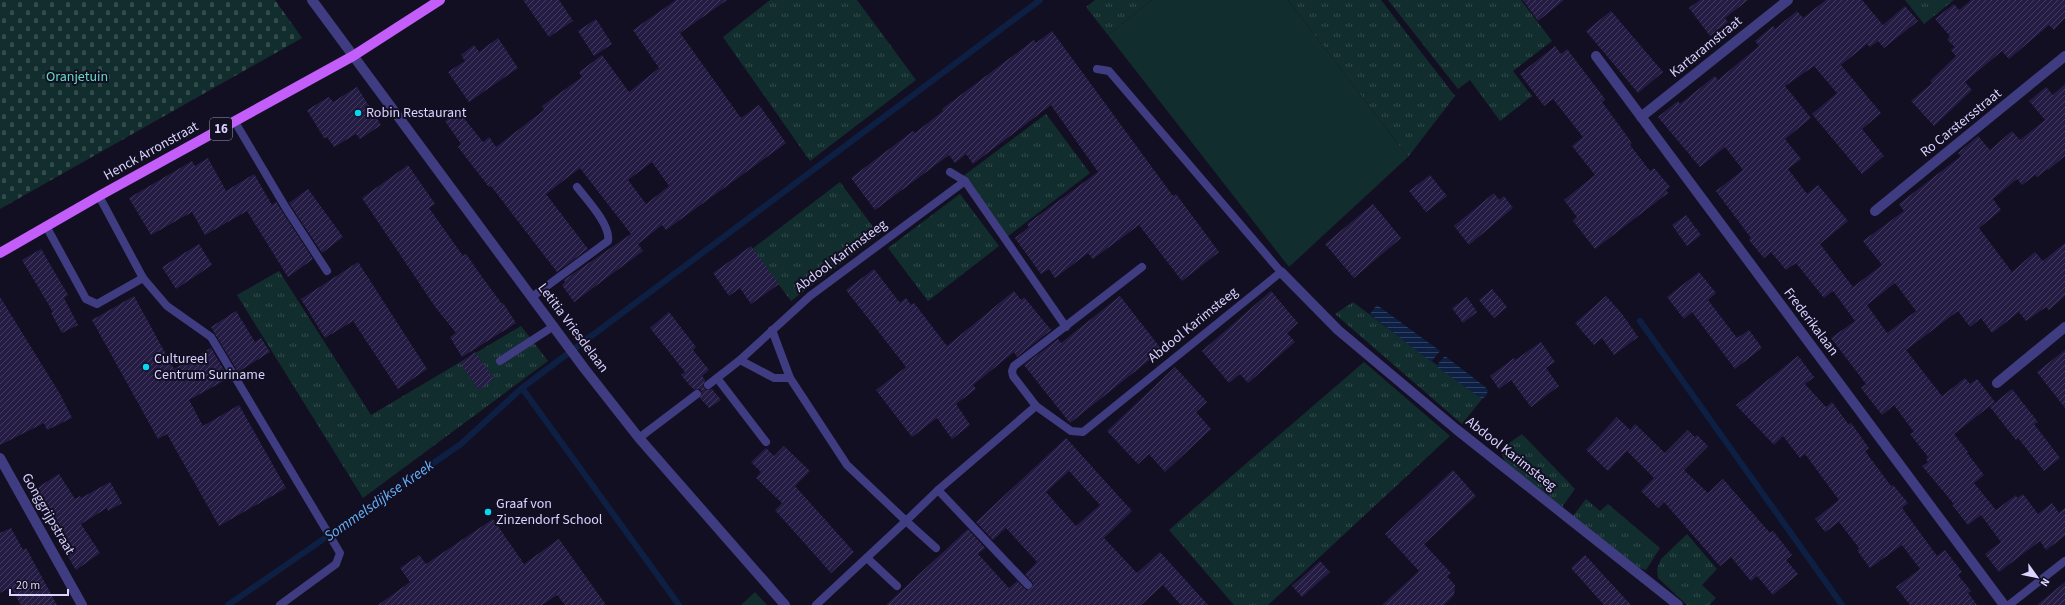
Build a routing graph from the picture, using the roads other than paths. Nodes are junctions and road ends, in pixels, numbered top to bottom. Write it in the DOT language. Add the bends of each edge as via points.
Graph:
graph roads {
  1 [pos="312,0"];
  2 [pos="440,0"];
  3 [pos="1788,0"];
  4 [pos="353,56"];
  5 [pos="1596,56"];
  6 [pos="2065,56"];
  7 [pos="1097,69"];
  8 [pos="1641,117"];
  9 [pos="235,122"];
  10 [pos="950,172"];
  11 [pos="965,180"];
  12 [pos="577,187"];
  13 [pos="99,196"];
  14 [pos="1875,211"];
  15 [pos="46,226"];
  16 [pos="0,253"];
  17 [pos="1142,267"];
  18 [pos="327,271"];
  19 [pos="1281,272"];
  20 [pos="143,278"];
  21 [pos="532,297"];
  22 [pos="554,326"];
  23 [pos="1066,327"];
  24 [pos="2065,327"];
  25 [pos="772,330"];
  26 [pos="740,360"];
  27 [pos="500,361"];
  28 [pos="717,378"];
  29 [pos="790,378"];
  30 [pos="1997,383"];
  31 [pos="708,385"];
  32 [pos="697,394"];
  33 [pos="1036,406"];
  34 [pos="639,438"];
  35 [pos="766,442"];
  36 [pos="0,458"];
  37 [pos="938,490"];
  38 [pos="906,521"];
  39 [pos="936,548"];
  40 [pos="867,558"];
  41 [pos="2065,561"];
  42 [pos="1028,584"];
  43 [pos="897,586"];
  44 [pos="82,605"];
  45 [pos="280,605"];
  46 [pos="785,605"];
  47 [pos="816,605"];
  48 [pos="1678,605"];
  49 [pos="2004,605"];
  50 [pos="2009,605"];
  1 -- 4 [label="street, Letitia Vriesdelaan"];
  2 -- 4 [label="main road, Henck Arronstraat / 16"];
  3 -- 8 [label="street, Kartaramstraat"];
  4 -- 9 [label="main road, Henck Arronstraat / 16"];
  4 -- 21 [label="street, Letitia Vriesdelaan"];
  5 -- 8 [label="street, Frederikalaan"];
  6 -- 14 [label="street, Ro Carstersstraat"];
  7 -- 19 [label="lane" via="1109,71"];
  8 -- 49 [label="street, Frederikalaan"];
  9 -- 13 [label="main road, Henck Arronstraat / 16"];
  9 -- 18 [label="lane"];
  10 -- 11 [label="lane"];
  11 -- 23 [label="lane"];
  11 -- 25 [label="lane, Abdool Karimsteeg" via="810,296"];
  12 -- 21 [label="lane" via="605,226 609,234 608,241"];
  13 -- 15 [label="main road, Henck Arronstraat / 16"];
  13 -- 20 [label="lane"];
  15 -- 16 [label="main road, Henck Arronstraat / 16"];
  15 -- 20 [label="lane" via="86,299 92,303 97,304"];
  17 -- 23 [label="lane"];
  19 -- 33 [label="lane, Abdool Karimsteeg" via="1084,432 1071,432"];
  19 -- 48 [label="street, Abdool Karimsteeg" via="1338,330 1456,429"];
  20 -- 45 [label="lane" via="167,306 211,337 340,553 336,564"];
  21 -- 22 [label="street, Letitia Vriesdelaan"];
  22 -- 27 [label="lane"];
  22 -- 34 [label="street, Letitia Vriesdelaan"];
  23 -- 33 [label="lane, Abdool Karimsteeg" via="1014,366 1012,371 1013,376"];
  24 -- 30 [label="street"];
  25 -- 26 [label="lane, Abdool Karimsteeg"];
  25 -- 29 [label="lane"];
  26 -- 28 [label="lane, Abdool Karimsteeg"];
  26 -- 29 [label="lane" via="774,378"];
  28 -- 31 [label="lane, Abdool Karimsteeg"];
  28 -- 35 [label="lane"];
  29 -- 38 [label="lane" via="847,465"];
  32 -- 34 [label="lane"];
  33 -- 37 [label="lane"];
  34 -- 46 [label="street, Letitia Vriesdelaan"];
  36 -- 44 [label="street, Gonggrijpstraat"];
  37 -- 38 [label="lane"];
  37 -- 42 [label="lane"];
  38 -- 39 [label="lane"];
  38 -- 40 [label="lane"];
  40 -- 43 [label="lane"];
  40 -- 47 [label="lane"];
  41 -- 50 [label="lane"];
}
